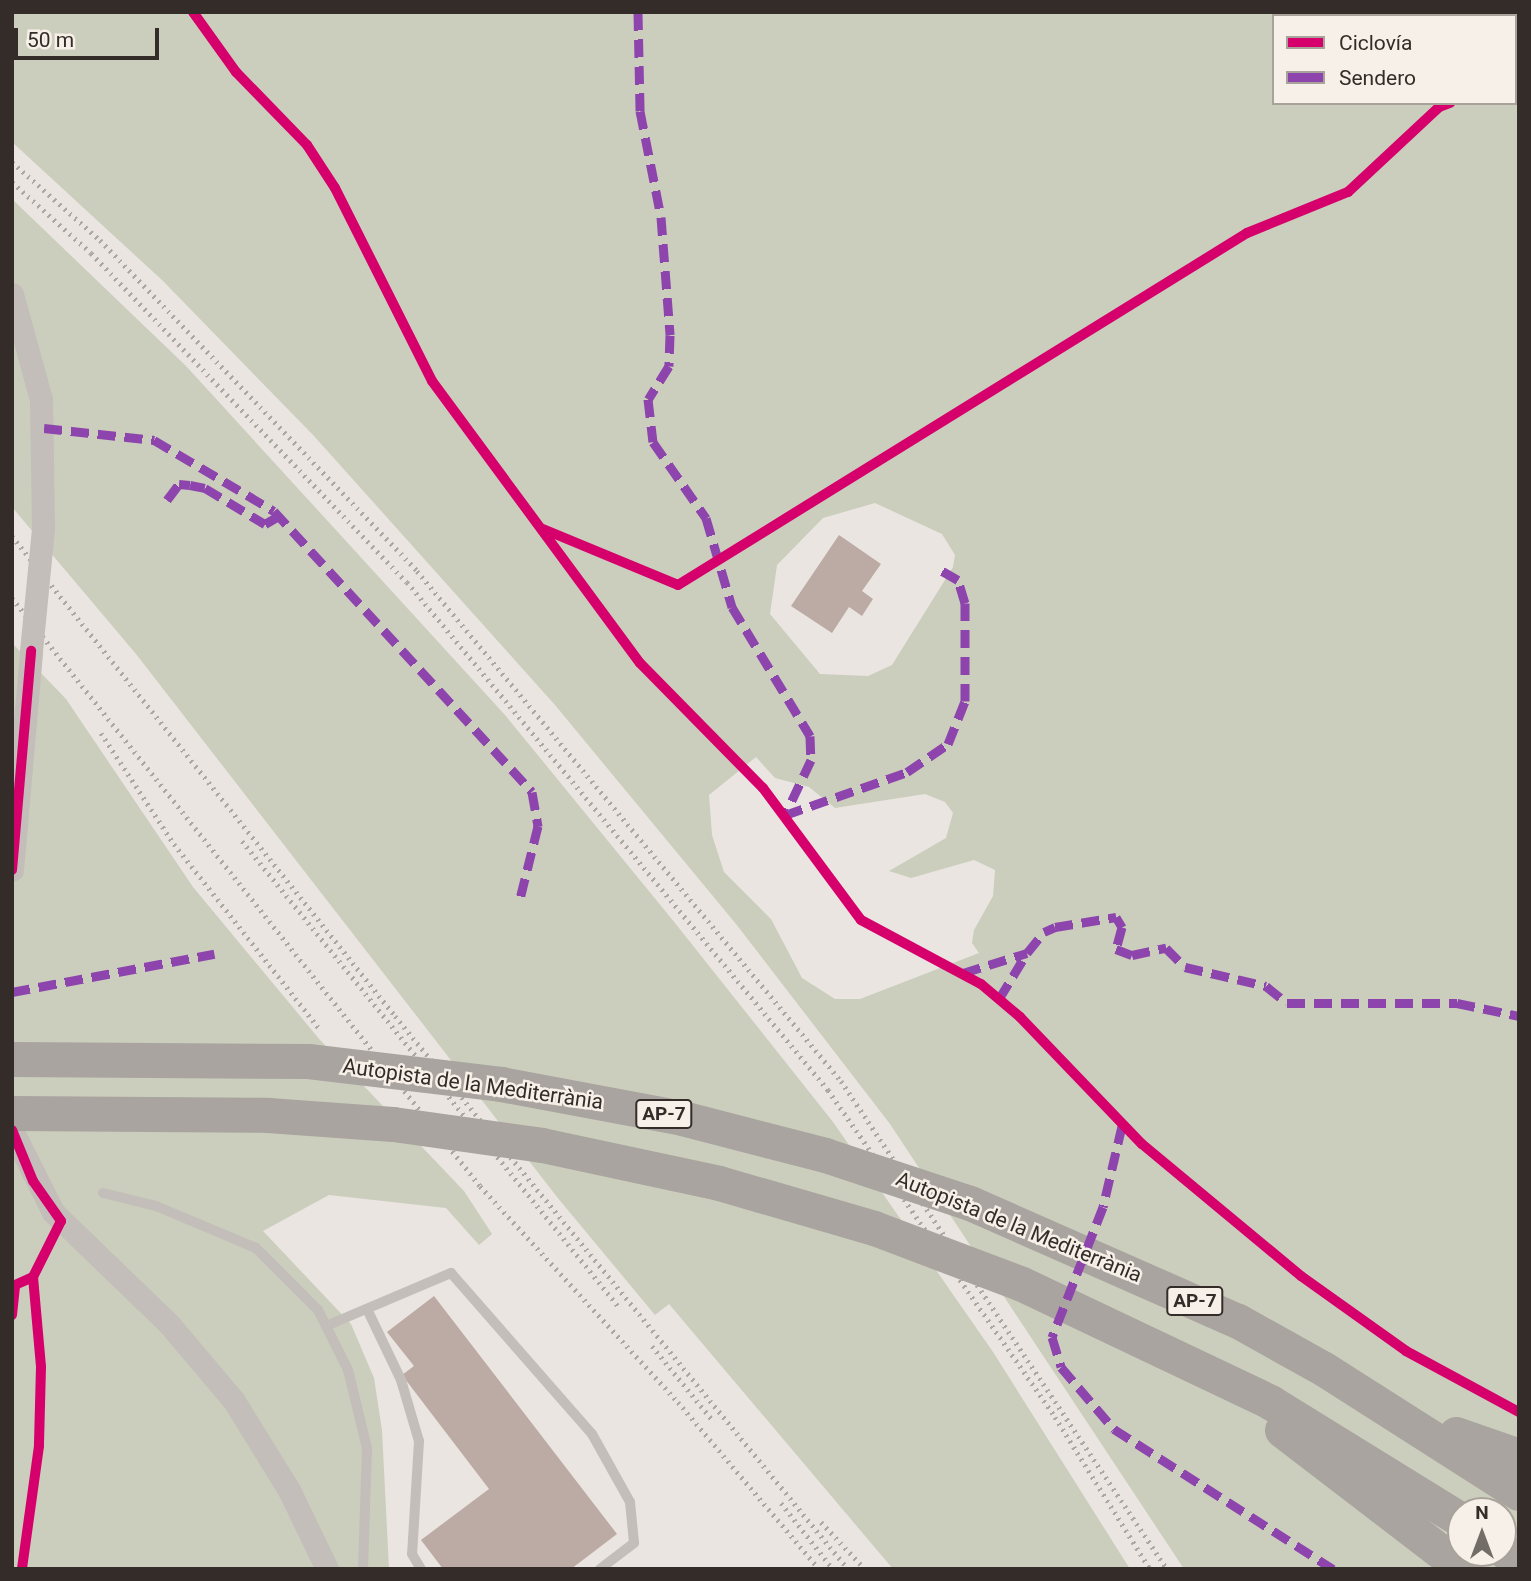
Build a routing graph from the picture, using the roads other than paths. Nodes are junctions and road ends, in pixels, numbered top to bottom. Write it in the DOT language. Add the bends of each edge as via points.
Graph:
graph roads {
  1 [pos="12,294"];
  2 [pos="12,870"];
  3 [pos="12,1059"];
  4 [pos="12,1113"];
  5 [pos="12,1130"];
  6 [pos="103,1193"];
  7 [pos="367,1309"];
  8 [pos="327,1326"];
  9 [pos="1190,1359"];
  10 [pos="1408,1420"];
  11 [pos="1519,1456"];
  12 [pos="1519,1493"];
  13 [pos="1447,1511"];
  14 [pos="320,1564"];
  15 [pos="366,1566"];
  16 [pos="421,1569"];
  17 [pos="600,1569"];
  18 [pos="1462,1569"];
  1 -- 2 [label="street, bridge" via="41,399 43,529"];
  3 -- 10 [label="highway, Autopista de la Mediterrània / AP-7, bridge" via="308,1062 502,1084 682,1118 825,1155 971,1203 1238,1321"];
  4 -- 9 [label="highway, AP-7, bridge" via="96,1111 393,1125 542,1145 719,1183 874,1228 1022,1284"];
  5 -- 14 [label="street" via="53,1212 169,1324 234,1401 289,1490"];
  6 -- 8 [label="lane" via="156,1206 256,1248 318,1310"];
  7 -- 8 [label="lane"];
  7 -- 16 [label="lane" via="401,1380 419,1441 412,1554"];
  7 -- 17 [label="lane" via="451,1273 592,1434 629,1502 634,1543"];
  8 -- 15 [label="lane" via="348,1370 367,1448"];
  9 -- 13 [label="highway, AP-7" via="1348,1447"];
  9 -- 18 [label="highway"];
  10 -- 11 [label="highway"];
  10 -- 12 [label="highway, Autopista de la Mediterrània / AP-7"];
}
